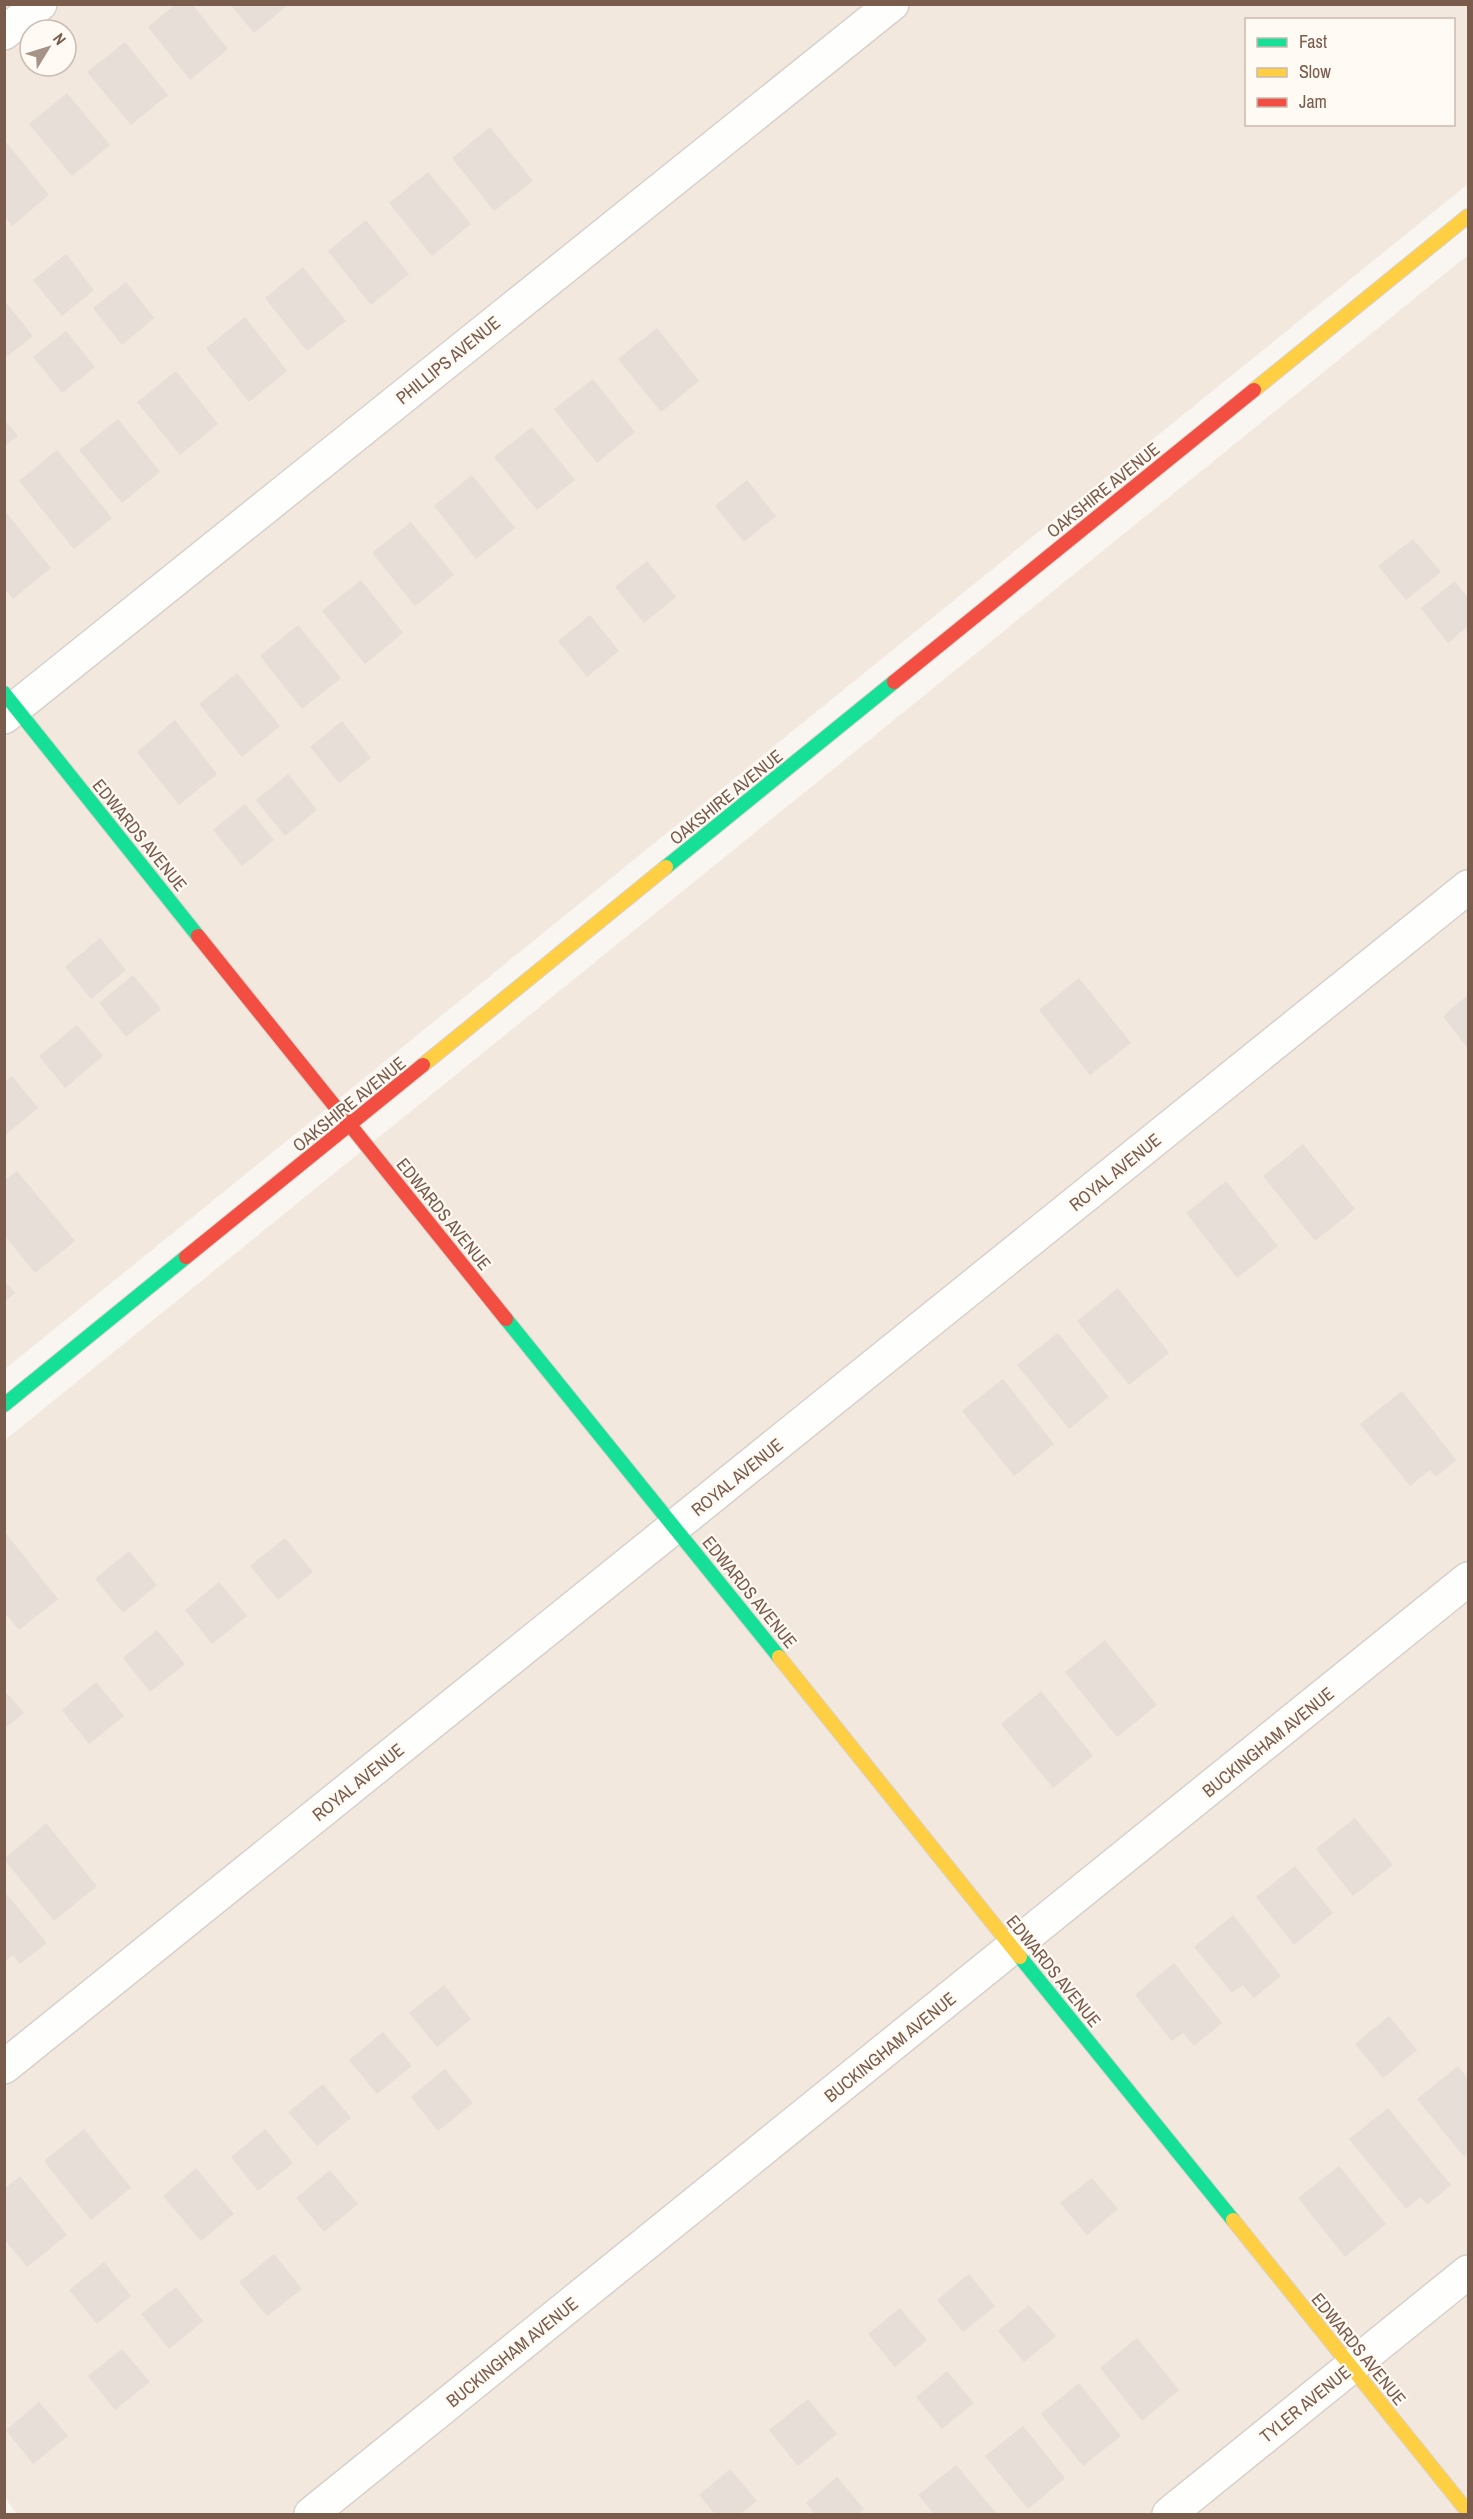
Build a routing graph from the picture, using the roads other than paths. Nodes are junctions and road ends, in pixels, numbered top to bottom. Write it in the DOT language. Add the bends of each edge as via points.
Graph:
graph roads {
  1 [pos="40,4"];
  2 [pos="892,4"];
  3 [pos="4,33"];
  4 [pos="1468,216"];
  5 [pos="8,705"];
  6 [pos="1468,887"];
  7 [pos="350,1126"];
  8 [pos="4,1405"];
  9 [pos="675,1527"];
  10 [pos="1468,1579"];
  11 [pos="1013,1948"];
  12 [pos="4,2067"];
  13 [pos="1468,2271"];
  14 [pos="1351,2367"];
  15 [pos="1468,2512"];
  16 [pos="311,2514"];
  17 [pos="1168,2514"];
  1 -- 3 [label="street"];
  2 -- 5 [label="street, PHILLIPS AVENUE"];
  4 -- 7 [label="street, OAKSHIRE AVENUE"];
  5 -- 7 [label="street, EDWARDS AVENUE"];
  6 -- 9 [label="street, ROYAL AVENUE"];
  7 -- 8 [label="street, OAKSHIRE AVENUE"];
  7 -- 9 [label="street, EDWARDS AVENUE"];
  9 -- 11 [label="street, EDWARDS AVENUE"];
  9 -- 12 [label="street, ROYAL AVENUE"];
  10 -- 11 [label="street, BUCKINGHAM AVENUE"];
  11 -- 14 [label="street, EDWARDS AVENUE"];
  11 -- 16 [label="street, BUCKINGHAM AVENUE"];
  13 -- 14 [label="street, TYLER AVENUE"];
  14 -- 15 [label="street, EDWARDS AVENUE"];
  14 -- 17 [label="street, TYLER AVENUE"];
}
